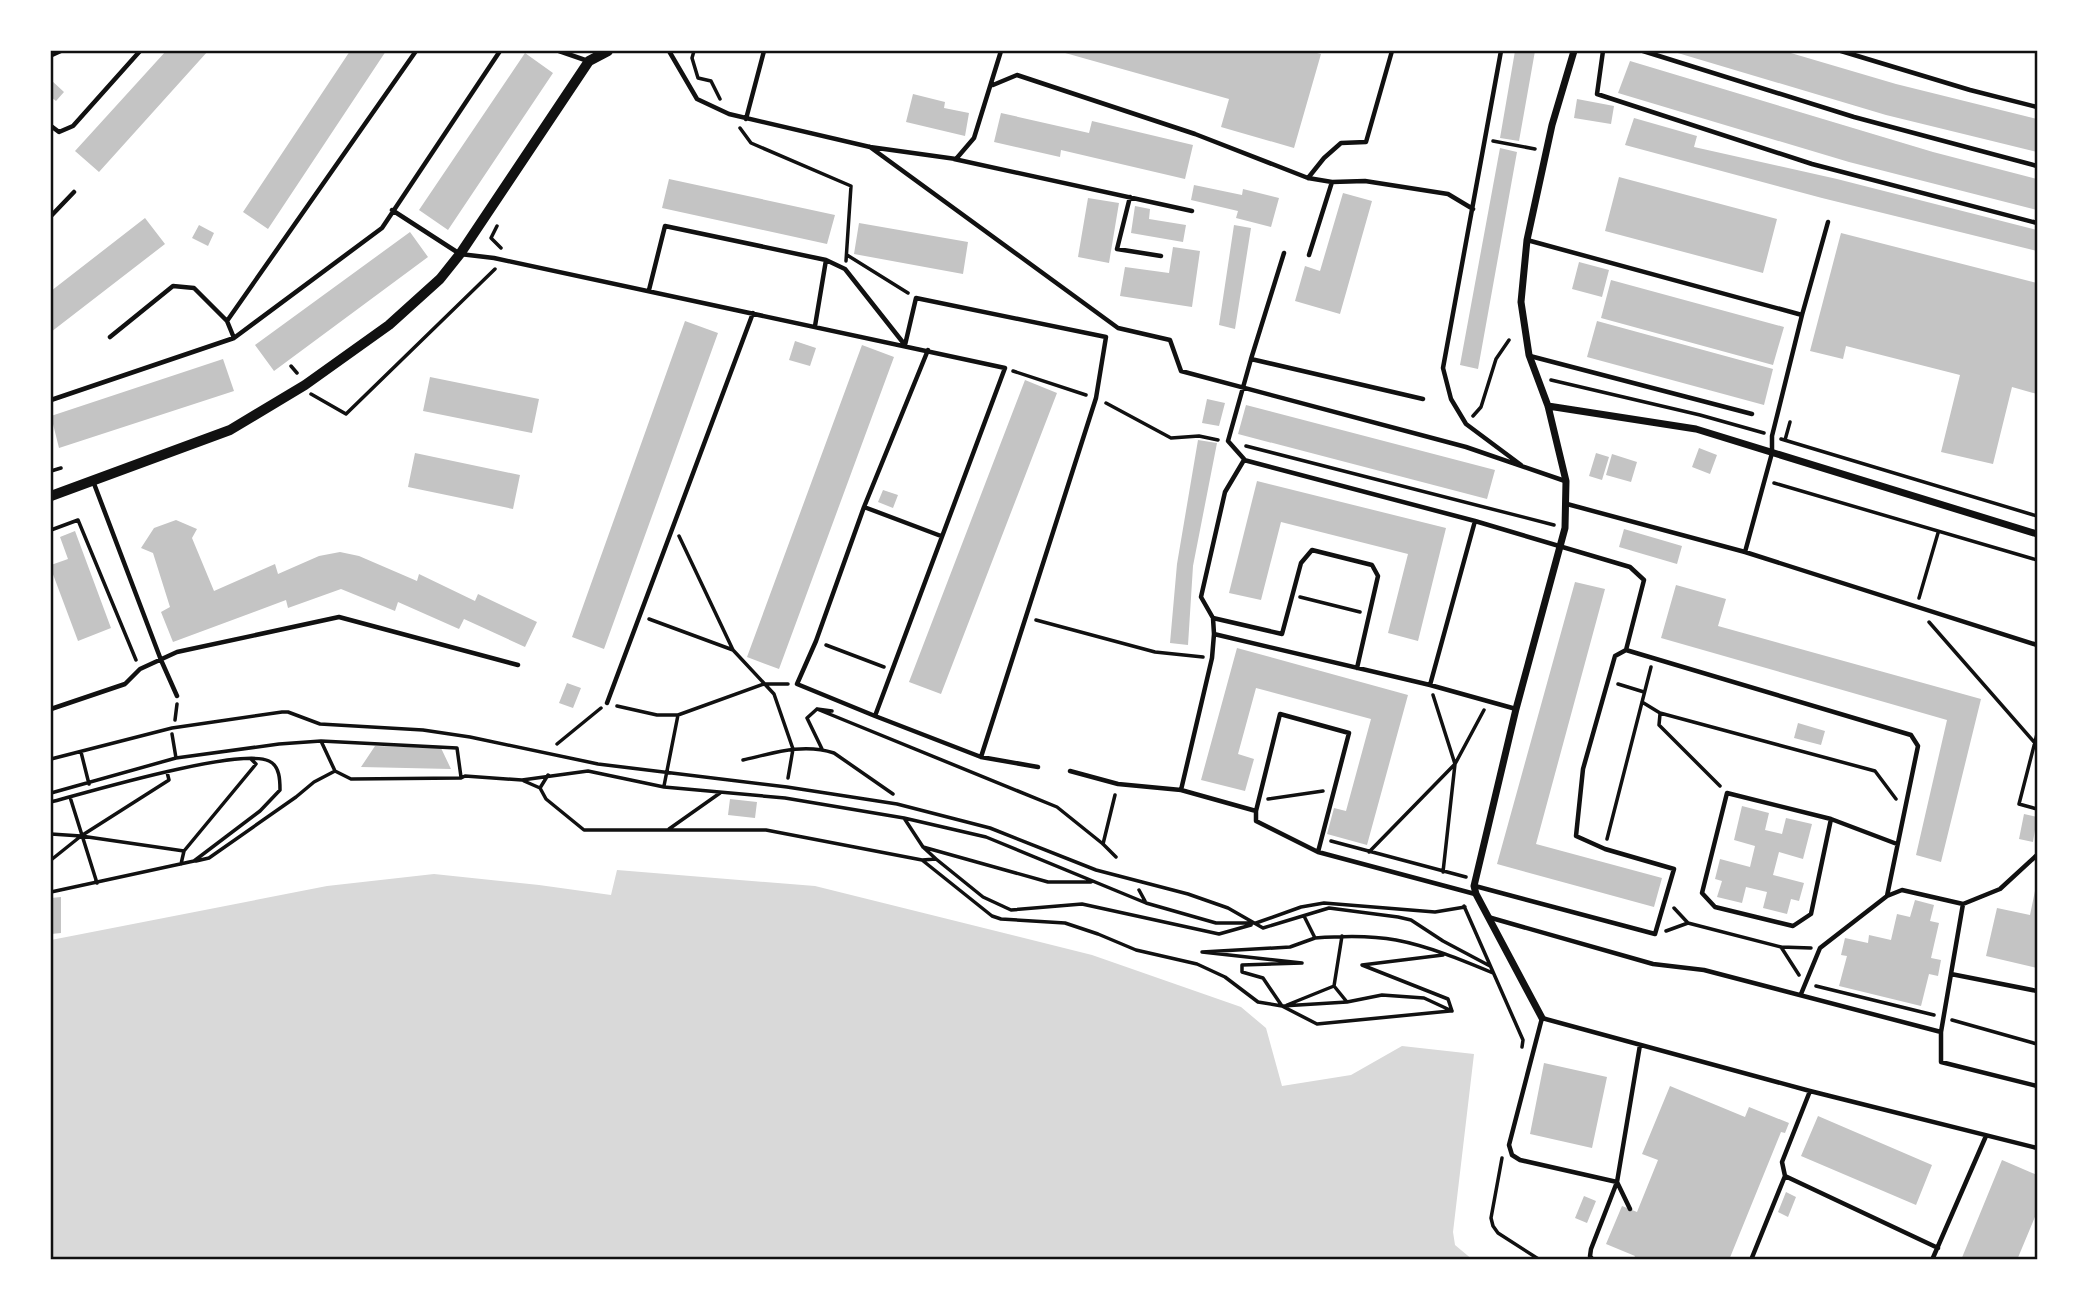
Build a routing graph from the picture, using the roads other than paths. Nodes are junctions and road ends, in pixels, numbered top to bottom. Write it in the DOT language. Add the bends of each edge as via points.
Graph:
graph roads {
  1 [pos="140,51"];
  2 [pos="416,51"];
  3 [pos="500,51"];
  4 [pos="559,51"];
  5 [pos="608,51"];
  6 [pos="669,51"];
  7 [pos="764,51"];
  8 [pos="1001,51"];
  9 [pos="1392,51"];
  10 [pos="1501,51"];
  11 [pos="1574,51"];
  12 [pos="1603,51"];
  13 [pos="1643,51"];
  14 [pos="1841,51"];
  15 [pos="591,56"];
  16 [pos="992,85"];
  17 [pos="2037,107"];
  18 [pos="746,119"];
  19 [pos="51,126"];
  20 [pos="870,147"];
  21 [pos="956,159"];
  22 [pos="2037,166"];
  23 [pos="1308,178"];
  24 [pos="1332,182"];
  25 [pos="74,192"];
  26 [pos="1130,197"];
  27 [pos="1473,209"];
  28 [pos="392,210"];
  29 [pos="1192,211"];
  30 [pos="51,216"];
  31 [pos="1828,222"];
  32 [pos="2037,223"];
  33 [pos="1527,240"];
  34 [pos="1284,253"];
  35 [pos="460,254"];
  36 [pos="1309,255"];
  37 [pos="1161,256"];
  38 [pos="827,260"];
  39 [pos="649,290"];
  40 [pos="753,313"];
  41 [pos="1802,315"];
  42 [pos="228,321"];
  43 [pos="815,326"];
  44 [pos="110,337"];
  45 [pos="234,338"];
  46 [pos="905,345"];
  47 [pos="928,350"];
  48 [pos="1529,355"];
  49 [pos="1251,359"];
  50 [pos="1244,387"];
  51 [pos="1423,398"];
  52 [pos="51,400"];
  53 [pos="1548,406"];
  54 [pos="1752,414"];
  55 [pos="1772,453"];
  56 [pos="1244,460"];
  57 [pos="1524,467"];
  58 [pos="93,480"];
  59 [pos="1566,481"];
  60 [pos="51,496"];
  61 [pos="1567,504"];
  62 [pos="864,507"];
  63 [pos="1475,521"];
  64 [pos="2037,534"];
  65 [pos="941,536"];
  66 [pos="1561,546"];
  67 [pos="1745,552"];
  68 [pos="1213,618"];
  69 [pos="1214,634"];
  70 [pos="2037,645"];
  71 [pos="1626,650"];
  72 [pos="161,660"];
  73 [pos="519,665"];
  74 [pos="1357,668"];
  75 [pos="1430,685"];
  76 [pos="177,696"];
  77 [pos="607,703"];
  78 [pos="51,709"];
  79 [pos="1516,709"];
  80 [pos="876,716"];
  81 [pos="981,757"];
  82 [pos="1038,767"];
  83 [pos="1070,771"];
  84 [pos="1181,790"];
  85 [pos="1256,811"];
  86 [pos="1831,819"];
  87 [pos="1897,844"];
  88 [pos="1318,852"];
  89 [pos="2037,857"];
  90 [pos="1475,887"];
  91 [pos="1887,896"];
  92 [pos="1963,904"];
  93 [pos="1488,917"];
  94 [pos="1951,974"];
  95 [pos="2037,992"];
  96 [pos="1801,994"];
  97 [pos="1542,1018"];
  98 [pos="1941,1032"];
  99 [pos="1640,1045"];
  100 [pos="2037,1086"];
  101 [pos="1810,1091"];
  102 [pos="1986,1136"];
  103 [pos="2037,1148"];
  104 [pos="1785,1176"];
  105 [pos="1617,1182"];
  106 [pos="1630,1209"];
  107 [pos="1938,1248"];
  108 [pos="1593,1260"];
  109 [pos="1751,1260"];
  110 [pos="1932,1260"];
  1 -- 19 [label="lane" via="73,126 60,132"];
  2 -- 42 [label="lane"];
  3 -- 28 [label="lane"];
  4 -- 15 [label="lane"];
  5 -- 15 [label="main road"];
  6 -- 18 [label="lane" via="697,99"];
  7 -- 18 [label="lane"];
  8 -- 16 [label="lane"];
  9 -- 23 [label="lane" via="1366,142 1341,143"];
  10 -- 27 [label="lane"];
  11 -- 33 [label="street"];
  12 -- 32 [label="lane" via="1597,94 1812,164"];
  13 -- 22 [label="lane" via="1854,117"];
  14 -- 17 [label="lane"];
  15 -- 35 [label="main road"];
  16 -- 21 [label="lane" via="974,138"];
  16 -- 23 [label="lane" via="1017,75 1195,134"];
  18 -- 20 [label="lane"];
  20 -- 21 [label="lane"];
  20 -- 50 [label="lane" via="1118,328 1170,340 1181,371"];
  21 -- 26 [label="lane"];
  23 -- 24 [label="lane"];
  24 -- 27 [label="lane" via="1365,181 1448,194"];
  24 -- 36 [label="lane"];
  25 -- 30 [label="lane"];
  26 -- 29 [label="lane"];
  26 -- 37 [label="lane" via="1117,249"];
  27 -- 57 [label="lane" via="1443,368 1451,399 1466,424"];
  28 -- 35 [label="lane"];
  28 -- 45 [label="lane" via="382,228"];
  31 -- 41 [label="lane"];
  33 -- 41 [label="lane"];
  33 -- 48 [label="street" via="1521,302"];
  34 -- 49 [label="lane"];
  35 -- 39 [label="lane"];
  35 -- 58 [label="main road" via="440,279 389,325 305,385 230,430"];
  38 -- 39 [label="lane" via="665,226"];
  38 -- 43 [label="lane"];
  38 -- 46 [label="lane" via="845,269"];
  39 -- 40 [label="lane"];
  40 -- 43 [label="lane"];
  40 -- 77 [label="lane"];
  41 -- 55 [label="lane" via="1772,436"];
  42 -- 44 [label="lane" via="194,288 173,286"];
  42 -- 45 [label="lane"];
  43 -- 46 [label="lane"];
  45 -- 52 [label="lane"];
  46 -- 47 [label="lane"];
  46 -- 81 [label="lane" via="916,298 1106,337 1096,398"];
  47 -- 62 [label="lane"];
  47 -- 65 [label="lane" via="1005,368"];
  48 -- 53 [label="street"];
  48 -- 54 [label="lane"];
  49 -- 50 [label="lane"];
  49 -- 51 [label="lane"];
  50 -- 56 [label="lane" via="1228,441"];
  50 -- 57 [label="lane"];
  53 -- 55 [label="street" via="1696,429"];
  53 -- 59 [label="street"];
  55 -- 64 [label="street"];
  55 -- 67 [label="lane"];
  56 -- 63 [label="lane"];
  56 -- 68 [label="lane" via="1225,492 1201,597"];
  57 -- 59 [label="lane"];
  58 -- 60 [label="main road"];
  58 -- 72 [label="lane"];
  59 -- 61 [label="street"];
  61 -- 66 [label="street"];
  61 -- 67 [label="lane"];
  62 -- 65 [label="lane"];
  62 -- 80 [label="lane" via="797,684"];
  63 -- 66 [label="lane"];
  63 -- 75 [label="lane"];
  65 -- 80 [label="lane"];
  66 -- 71 [label="lane" via="1629,567 1644,580"];
  66 -- 79 [label="street"];
  67 -- 70 [label="lane"];
  68 -- 69 [label="lane"];
  68 -- 74 [label="lane" via="1282,634 1301,563 1312,550 1372,565 1378,576"];
  69 -- 74 [label="lane"];
  69 -- 84 [label="lane"];
  71 -- 87 [label="lane" via="1911,736 1918,746"];
  71 -- 90 [label="lane" via="1615,656 1606,680 1583,769 1576,836 1674,869 1655,934"];
  72 -- 73 [label="lane" via="339,617"];
  72 -- 76 [label="lane"];
  72 -- 78 [label="lane" via="140,669 125,684"];
  74 -- 75 [label="lane"];
  75 -- 79 [label="lane"];
  79 -- 90 [label="street"];
  80 -- 81 [label="lane"];
  81 -- 82 [label="lane"];
  83 -- 84 [label="lane" via="1118,784"];
  84 -- 85 [label="lane"];
  85 -- 88 [label="lane" via="1256,821"];
  85 -- 88 [label="lane" via="1280,714 1349,733"];
  86 -- 86 [label="lane" via="1727,793 1702,893 1715,907 1793,926 1811,914"];
  86 -- 87 [label="lane"];
  87 -- 91 [label="lane"];
  88 -- 90 [label="lane" via="1454,888"];
  89 -- 92 [label="lane" via="2000,889"];
  90 -- 93 [label="street"];
  91 -- 92 [label="lane" via="1902,890"];
  91 -- 96 [label="lane" via="1820,948"];
  92 -- 94 [label="lane"];
  93 -- 96 [label="lane" via="1653,964 1704,970"];
  93 -- 97 [label="street"];
  94 -- 95 [label="lane"];
  94 -- 98 [label="lane"];
  96 -- 98 [label="lane"];
  97 -- 99 [label="lane"];
  97 -- 105 [label="lane" via="1509,1145 1512,1155"];
  98 -- 100 [label="lane" via="1941,1062"];
  99 -- 101 [label="lane"];
  99 -- 105 [label="lane"];
  101 -- 102 [label="lane"];
  101 -- 104 [label="lane" via="1782,1162"];
  102 -- 103 [label="lane"];
  102 -- 107 [label="lane"];
  104 -- 107 [label="lane"];
  104 -- 109 [label="lane"];
  105 -- 106 [label="lane"];
  105 -- 108 [label="lane" via="1591,1249"];
  107 -- 110 [label="lane"];
}
